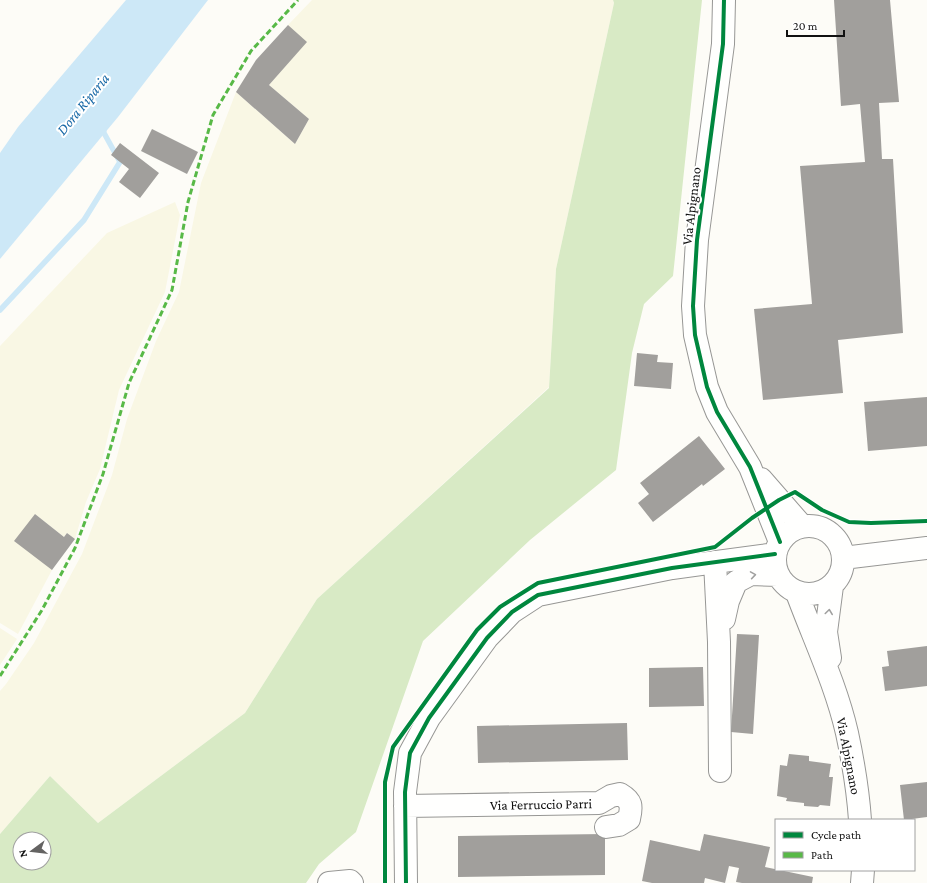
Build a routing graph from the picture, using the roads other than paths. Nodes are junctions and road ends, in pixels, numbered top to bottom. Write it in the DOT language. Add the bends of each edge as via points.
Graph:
graph roads {
  1 [pos="724,0"];
  2 [pos="750,467"];
  3 [pos="802,526"];
  4 [pos="927,548"];
  5 [pos="777,557"];
  6 [pos="843,558"];
  7 [pos="715,562"];
  8 [pos="832,586"];
  9 [pos="796,593"];
  10 [pos="719,642"];
  11 [pos="835,693"];
  12 [pos="720,771"];
  13 [pos="405,806"];
  14 [pos="860,819"];
  15 [pos="606,827"];
  16 [pos="863,871"];
  17 [pos="329,883"];
  18 [pos="352,883"];
  19 [pos="406,883"];
  20 [pos="862,883"];
  1 -- 2 [label="street, Via Alpignano" via="723,44 697,240 693,306 695,335 707,387 717,412"];
  2 -- 3 [label="street, Via Alpignano"];
  2 -- 5 [label="street, Via Alpignano"];
  3 -- 5 [label="street" via="788,533"];
  3 -- 6 [label="street" via="815,527 830,533 839,544"];
  4 -- 6 [label="street"];
  5 -- 7 [label="street"];
  5 -- 9 [label="street" via="787,587"];
  10 -- 5 [label="street, one-way" via="728,601 736,582"];
  6 -- 8 [label="street" via="840,575"];
  7 -- 10 [label="street"];
  7 -- 13 [label="street" via="538,595 512,612 487,638 429,718 410,753"];
  8 -- 9 [label="street" via="817,594"];
  11 -- 8 [label="street, Via Alpignano, one-way" via="826,632"];
  9 -- 11 [label="street, Via Alpignano"];
  10 -- 12 [label="street"];
  11 -- 14 [label="street, Via Alpignano" via="847,733"];
  13 -- 15 [label="street, Via Ferruccio Parri" via="599,803 620,794 628,799 631,808 629,818 619,826"];
  13 -- 19 [label="street"];
  16 -- 20 [label="street"];
  17 -- 18 [label="street"];
}
